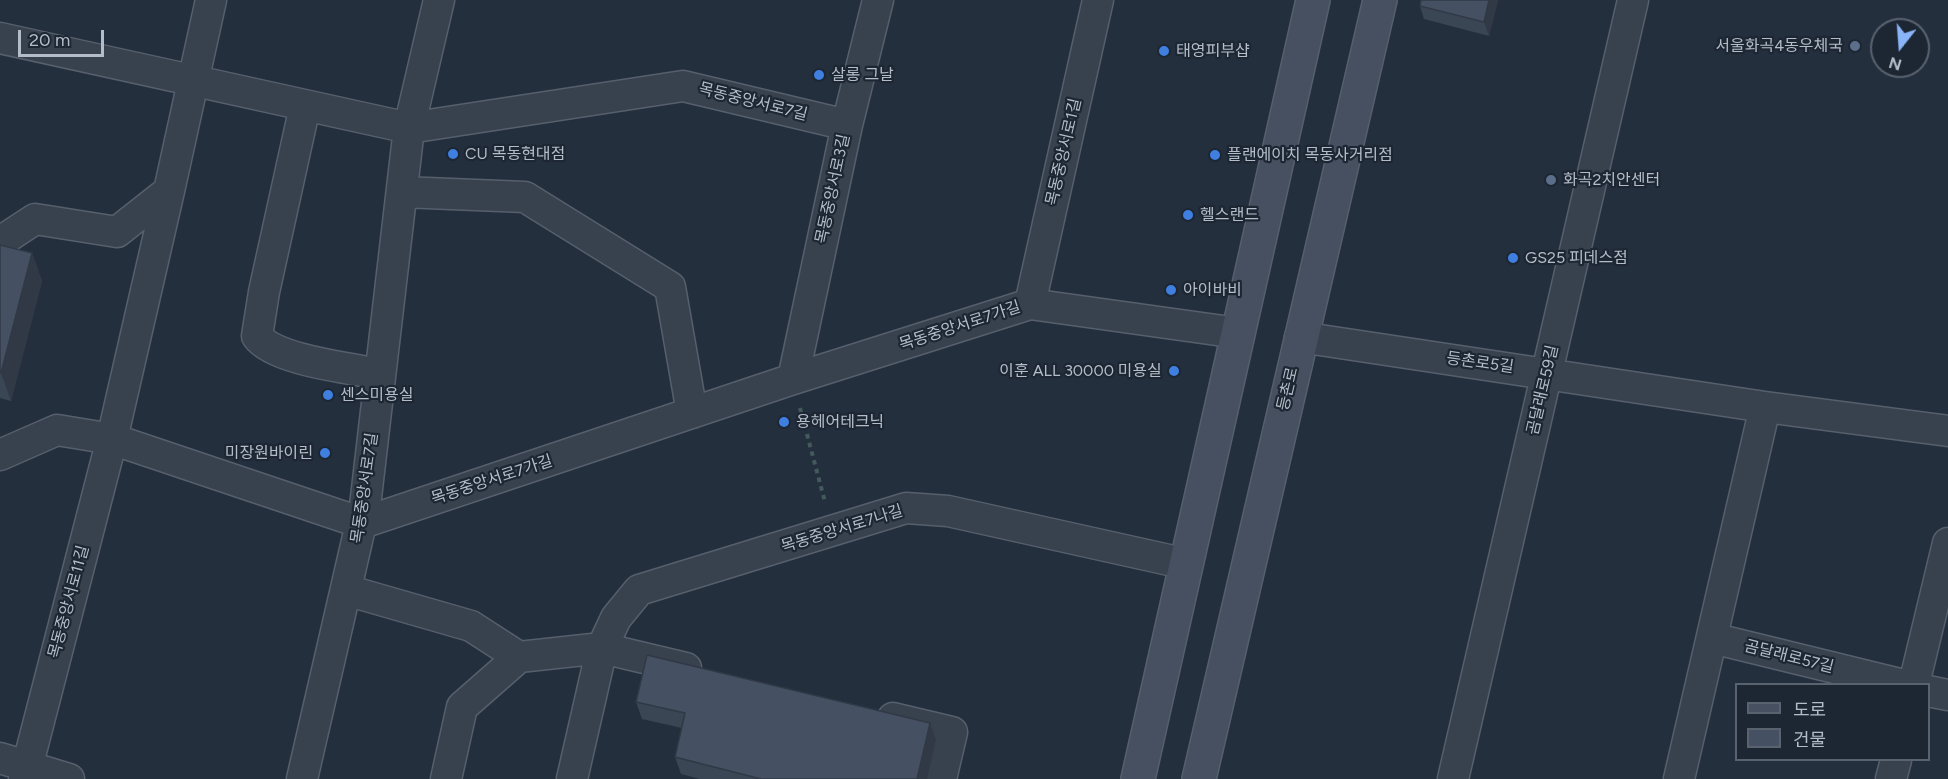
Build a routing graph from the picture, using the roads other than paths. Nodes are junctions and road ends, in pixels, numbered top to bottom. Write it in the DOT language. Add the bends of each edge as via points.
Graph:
graph roads {
  1 [pos="211,0"];
  2 [pos="439,0"];
  3 [pos="878,0"];
  4 [pos="1098,0"];
  5 [pos="1313,0"];
  6 [pos="1380,0"];
  7 [pos="1633,0"];
  8 [pos="0,38"];
  9 [pos="193,81"];
  10 [pos="305,105"];
  11 [pos="847,125"];
  12 [pos="409,128"];
  13 [pos="169,191"];
  14 [pos="402,192"];
  15 [pos="0,242"];
  16 [pos="1030,304"];
  17 [pos="1238,333"];
  18 [pos="1300,337"];
  19 [pos="1547,373"];
  20 [pos="379,374"];
  21 [pos="793,379"];
  22 [pos="1765,406"];
  23 [pos="692,413"];
  24 [pos="1948,431"];
  25 [pos="112,439"];
  26 [pos="0,455"];
  27 [pos="362,523"];
  28 [pos="1948,543"];
  29 [pos="1187,564"];
  30 [pos="346,590"];
  31 [pos="1712,638"];
  32 [pos="602,648"];
  33 [pos="519,657"];
  34 [pos="715,675"];
  35 [pos="1896,683"];
  36 [pos="1914,683"];
  37 [pos="1930,691"];
  38 [pos="1948,695"];
  39 [pos="862,711"];
  40 [pos="1896,761"];
  41 [pos="17,767"];
  42 [pos="69,779"];
  43 [pos="302,779"];
  44 [pos="446,779"];
  45 [pos="572,779"];
  46 [pos="941,779"];
  47 [pos="1138,779"];
  48 [pos="1198,779"];
  49 [pos="1453,779"];
  50 [pos="1679,779"];
  51 [pos="1892,779"];
  1 -- 9 [label="street, 목동중앙서로11길"];
  2 -- 12 [label="street, 목동중앙서로7길"];
  3 -- 11 [label="street, 목동중앙서로3길"];
  4 -- 16 [label="street, 목동중앙서로1길"];
  5 -- 17 [label="main road"];
  6 -- 18 [label="main road, 등촌로"];
  7 -- 19 [label="street, 곰달래로59길"];
  8 -- 9 [label="street, 목동중앙서로7길"];
  9 -- 10 [label="street, 목동중앙서로7길"];
  9 -- 13 [label="street, 목동중앙서로11길"];
  10 -- 12 [label="street, 목동중앙서로7길"];
  10 -- 20 [label="street" via="257,336 281,353"];
  11 -- 12 [label="street, 목동중앙서로7길" via="683,86"];
  11 -- 21 [label="street, 목동중앙서로3길"];
  12 -- 14 [label="street, 목동중앙서로7길"];
  13 -- 15 [label="street" via="117,232 35,219"];
  13 -- 25 [label="street, 목동중앙서로11길"];
  14 -- 20 [label="street, 목동중앙서로7길"];
  14 -- 23 [label="street" via="525,197 670,287"];
  16 -- 17 [label="street, 목동중앙서로7가길"];
  16 -- 21 [label="street, 목동중앙서로7가길"];
  17 -- 29 [label="main road"];
  18 -- 19 [label="street, 등촌로5길"];
  18 -- 48 [label="main road, 등촌로"];
  19 -- 22 [label="street, 등촌로5길"];
  19 -- 49 [label="street, 곰달래로59길"];
  20 -- 27 [label="street, 목동중앙서로7길"];
  21 -- 23 [label="street, 목동중앙서로7가길"];
  22 -- 24 [label="street, 등촌로5길"];
  22 -- 31 [label="street"];
  23 -- 27 [label="street, 목동중앙서로7가길"];
  25 -- 26 [label="street" via="57,430"];
  25 -- 27 [label="street"];
  25 -- 41 [label="street, 목동중앙서로11길"];
  27 -- 30 [label="street, 목동중앙서로7길"];
  28 -- 36 [label="street"];
  29 -- 32 [label="street, 목동중앙서로7나길" via="948,511 906,508 639,590 616,618"];
  29 -- 47 [label="main road"];
  30 -- 33 [label="street" via="471,626"];
  30 -- 43 [label="street, 목동중앙서로7길"];
  31 -- 35 [label="street, 곰달래로57길"];
  31 -- 50 [label="street"];
  32 -- 33 [label="street"];
  32 -- 34 [label="street"];
  32 -- 45 [label="street, 목동중앙서로7나길"];
  33 -- 44 [label="street" via="462,707"];
  37 -- 38 [label="street"];
  39 -- 46 [label="street" via="952,732"];
  40 -- 51 [label="street"];
  41 -- 42 [label="street, 목동중앙서로11길"];
}
